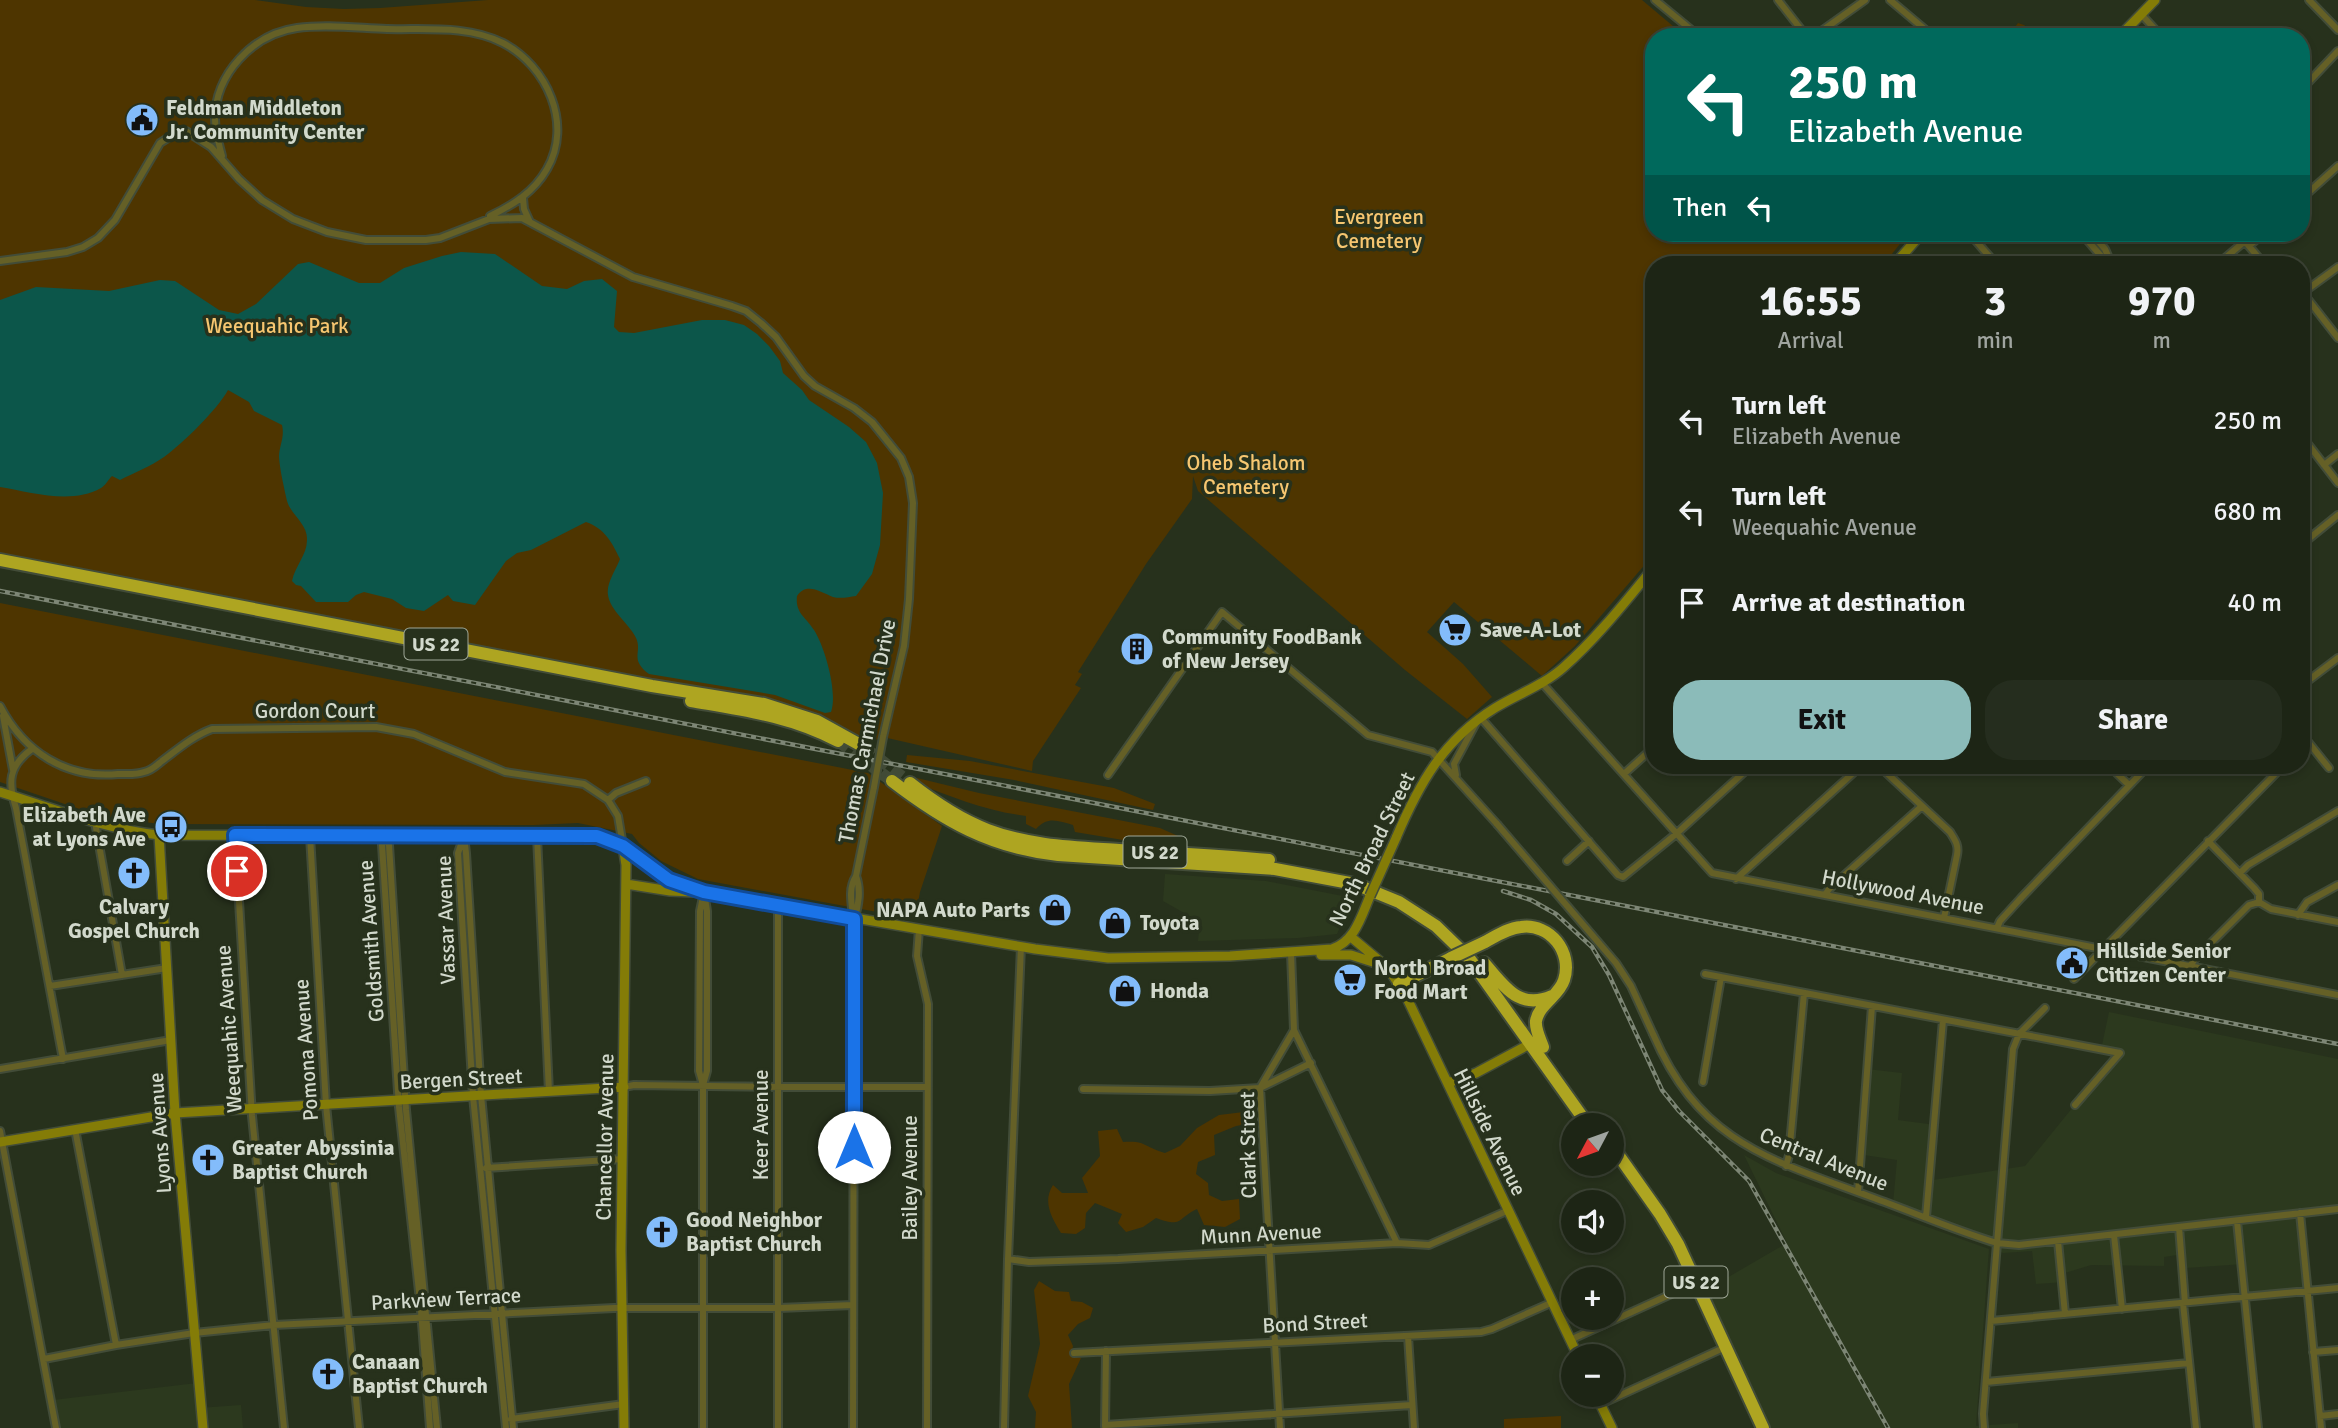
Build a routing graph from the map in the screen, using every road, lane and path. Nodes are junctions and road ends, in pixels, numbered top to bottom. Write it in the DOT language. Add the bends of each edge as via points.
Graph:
graph roads {
  1 [pos="1655,0"];
  2 [pos="1778,0"];
  3 [pos="1864,0"];
  4 [pos="1890,0"];
  5 [pos="2155,0"];
  6 [pos="2309,0"];
  7 [pos="2141,14"];
  8 [pos="1689,28"];
  9 [pos="1800,28"];
  10 [pos="1829,28"];
  11 [pos="1923,28"];
  12 [pos="2128,28"];
  13 [pos="2154,28"];
  14 [pos="2338,30"];
  15 [pos="2338,51"];
  16 [pos="2310,81"];
  17 [pos="223,159"];
  18 [pos="2338,166"];
  19 [pos="2310,191"];
  20 [pos="523,198"];
  21 [pos="482,220"];
  22 [pos="529,220"];
  23 [pos="1915,242"];
  24 [pos="1977,242"];
  25 [pos="2089,242"];
  26 [pos="2099,242"];
  27 [pos="2250,242"];
  28 [pos="2247,244"];
  29 [pos="1905,256"];
  30 [pos="1989,256"];
  31 [pos="2101,256"];
  32 [pos="2106,256"];
  33 [pos="2230,256"];
  34 [pos="2257,256"];
  35 [pos="0,261"];
  36 [pos="2338,267"];
  37 [pos="2310,288"];
  38 [pos="2310,304"];
  39 [pos="2338,338"];
  40 [pos="2310,447"];
  41 [pos="2338,454"];
  42 [pos="2324,465"];
  43 [pos="2338,483"];
  44 [pos="2338,515"];
  45 [pos="2310,538"];
  46 [pos="0,560"];
  47 [pos="0,568"];
  48 [pos="1645,578"];
  49 [pos="2337,661"];
  50 [pos="2310,680"];
  51 [pos="1542,683"];
  52 [pos="1,708"];
  53 [pos="1478,721"];
  54 [pos="838,741"];
  55 [pos="2310,745"];
  56 [pos="864,747"];
  57 [pos="32,749"];
  58 [pos="1645,755"];
  59 [pos="1438,757"];
  60 [pos="2329,768"];
  61 [pos="13,770"];
  62 [pos="1625,773"];
  63 [pos="1742,774"];
  64 [pos="1852,774"];
  65 [pos="1888,774"];
  66 [pos="2117,774"];
  67 [pos="2140,774"];
  68 [pos="2275,774"];
  69 [pos="1108,775"];
  70 [pos="892,780"];
  71 [pos="1458,780"];
  72 [pos="646,781"];
  73 [pos="910,783"];
  74 [pos="2129,785"];
  75 [pos="0,792"];
  76 [pos="12,796"];
  77 [pos="607,800"];
  78 [pos="1922,806"];
  79 [pos="2338,811"];
  80 [pos="95,822"];
  81 [pos="1676,834"];
  82 [pos="159,835"];
  83 [pos="235,835"];
  84 [pos="310,836"];
  85 [pos="385,836"];
  86 [pos="464,836"];
  87 [pos="537,836"];
  88 [pos="1589,841"];
  89 [pos="2208,841"];
  90 [pos="623,846"];
  91 [pos="1567,861"];
  92 [pos="2240,873"];
  93 [pos="1736,879"];
  94 [pos="625,884"];
  95 [pos="2338,885"];
  96 [pos="704,892"];
  97 [pos="1825,895"];
  98 [pos="2259,902"];
  99 [pos="778,905"];
  100 [pos="2298,915"];
  101 [pos="1944,918"];
  102 [pos="854,919"];
  103 [pos="2338,922"];
  104 [pos="1997,928"];
  105 [pos="919,929"];
  106 [pos="1351,937"];
  107 [pos="1021,946"];
  108 [pos="2103,949"];
  109 [pos="1309,952"];
  110 [pos="1291,953"];
  111 [pos="1484,963"];
  112 [pos="2190,966"];
  113 [pos="167,968"];
  114 [pos="1388,968"];
  115 [pos="1705,974"];
  116 [pos="122,975"];
  117 [pos="1721,977"];
  118 [pos="2074,979"];
  119 [pos="1399,984"];
  120 [pos="50,986"];
  121 [pos="1804,993"];
  122 [pos="1555,994"];
  123 [pos="2338,995"];
  124 [pos="1872,1006"];
  125 [pos="2045,1008"];
  126 [pos="1943,1020"];
  127 [pos="1294,1030"];
  128 [pos="2019,1034"];
  129 [pos="171,1040"];
  130 [pos="1537,1045"];
  131 [pos="62,1059"];
  132 [pos="1311,1063"];
  133 [pos="0,1069"];
  134 [pos="1703,1082"];
  135 [pos="1447,1083"];
  136 [pos="703,1085"];
  137 [pos="624,1087"];
  138 [pos="779,1087"];
  139 [pos="854,1087"];
  140 [pos="927,1087"];
  141 [pos="1260,1088"];
  142 [pos="1083,1089"];
  143 [pos="549,1092"];
  144 [pos="477,1096"];
  145 [pos="402,1100"];
  146 [pos="326,1105"];
  147 [pos="2075,1105"];
  148 [pos="251,1109"];
  149 [pos="175,1113"];
  150 [pos="1580,1113"];
  151 [pos="1589,1113"];
  152 [pos="75,1129"];
  153 [pos="0,1131"];
  154 [pos="1,1142"];
  155 [pos="622,1158"];
  156 [pos="1624,1163"];
  157 [pos="1786,1166"];
  158 [pos="484,1168"];
  159 [pos="1623,1176"];
  160 [pos="1858,1192"];
  161 [pos="2338,1209"];
  162 [pos="1509,1210"];
  163 [pos="2300,1213"];
  164 [pos="1926,1217"];
  165 [pos="2237,1221"];
  166 [pos="2179,1227"];
  167 [pos="2114,1235"];
  168 [pos="2058,1241"];
  169 [pos="1397,1243"];
  170 [pos="1997,1243"];
  171 [pos="1269,1251"];
  172 [pos="1007,1259"];
  173 [pos="1689,1286"];
  174 [pos="2338,1288"];
  175 [pos="2307,1291"];
  176 [pos="2245,1297"];
  177 [pos="1553,1302"];
  178 [pos="2184,1303"];
  179 [pos="853,1305"];
  180 [pos="703,1307"];
  181 [pos="623,1308"];
  182 [pos="779,1308"];
  183 [pos="2122,1308"];
  184 [pos="499,1313"];
  185 [pos="2065,1314"];
  186 [pos="424,1318"];
  187 [pos="349,1321"];
  188 [pos="1991,1321"];
  189 [pos="274,1325"];
  190 [pos="194,1333"];
  191 [pos="1408,1336"];
  192 [pos="1570,1340"];
  193 [pos="1275,1343"];
  194 [pos="1572,1344"];
  195 [pos="116,1345"];
  196 [pos="1718,1350"];
  197 [pos="2338,1350"];
  198 [pos="1106,1351"];
  199 [pos="2313,1352"];
  200 [pos="1074,1353"];
  201 [pos="44,1359"];
  202 [pos="2189,1363"];
  203 [pos="1986,1382"];
  204 [pos="1624,1393"];
  205 [pos="624,1404"];
  206 [pos="1412,1405"];
  207 [pos="1602,1407"];
  208 [pos="1279,1414"];
  209 [pos="2338,1414"];
  210 [pos="2320,1416"];
  211 [pos="508,1422"];
  212 [pos="1105,1426"];
  213 [pos="433,1427"];
  214 [pos="56,1428"];
  215 [pos="203,1428"];
  216 [pos="284,1428"];
  217 [pos="359,1428"];
  218 [pos="513,1428"];
  219 [pos="624,1428"];
  220 [pos="703,1428"];
  221 [pos="778,1428"];
  222 [pos="853,1428"];
  223 [pos="927,1428"];
  224 [pos="1004,1428"];
  225 [pos="1280,1428"];
  226 [pos="1414,1428"];
  227 [pos="1612,1428"];
  228 [pos="1754,1428"];
  229 [pos="1763,1428"];
  230 [pos="1984,1428"];
  231 [pos="2194,1428"];
  232 [pos="2258,1428"];
  233 [pos="2321,1428"];
  1 -- 8 [label="street"];
  2 -- 9 [label="street"];
  3 -- 10 [label="street"];
  4 -- 11 [label="street"];
  5 -- 7 [label="main road"];
  6 -- 14 [label="street"];
  7 -- 12 [label="main road"];
  7 -- 13 [label="street"];
  15 -- 16 [label="street"];
  17 -- 20 [label="street" via="215,122 222,87 243,55 268,37 309,27 459,31 513,49 548,89 556,117 555,150 546,171"];
  17 -- 21 [label="street, Thomas Carmichael Drive" via="251,191 279,211 346,237 440,238"];
  17 -- 35 [label="street, Thomas Carmichael Drive" via="186,131 165,138 116,220 91,243 67,252"];
  18 -- 19 [label="street"];
  20 -- 21 [label="street"];
  20 -- 22 [label="street"];
  21 -- 22 [label="street, Thomas Carmichael Drive"];
  22 -- 102 [label="street, Thomas Carmichael Drive, bridge" via="634,277 746,311 776,337 804,376 872,422 901,458 913,503 905,646 856,876 858,909"];
  23 -- 29 [label="main road"];
  24 -- 30 [label="street"];
  25 -- 31 [label="street"];
  26 -- 32 [label="street"];
  27 -- 28 [label="street"];
  28 -- 33 [label="street"];
  28 -- 34 [label="street"];
  36 -- 37 [label="street"];
  38 -- 39 [label="street"];
  40 -- 42 [label="street"];
  41 -- 42 [label="street"];
  42 -- 43 [label="street"];
  44 -- 45 [label="street"];
  46 -- 56 [label="highway, US 22" via="764,704 817,721"];
  47 -- 54 [label="highway, US 22" via="658,696 762,712"];
  48 -- 51 [label="main road, North Broad Street" via="1564,667"];
  49 -- 50 [label="street"];
  51 -- 53 [label="main road, North Broad Street"];
  51 -- 62 [label="street, Hollywood Avenue"];
  52 -- 57 [label="street, Gordon Court"];
  52 -- 61 [label="street"];
  53 -- 59 [label="main road, North Broad Street"];
  53 -- 71 [label="street" via="1454,764"];
  53 -- 88 [label="street"];
  55 -- 60 [label="street"];
  57 -- 61 [label="street"];
  57 -- 77 [label="street, Gordon Court" via="69,770 104,776 146,772 212,729 376,727 414,734 505,772 584,784"];
  58 -- 62 [label="street"];
  59 -- 69 [label="street" via="1426,749 1368,735 1222,612"];
  59 -- 71 [label="street, Central Avenue"];
  59 -- 106 [label="main road, North Broad Street, bridge" via="1417,790"];
  61 -- 76 [label="street"];
  62 -- 81 [label="street, Hollywood Avenue"];
  63 -- 81 [label="street"];
  64 -- 93 [label="street"];
  65 -- 78 [label="street"];
  66 -- 74 [label="street"];
  67 -- 74 [label="street"];
  68 -- 89 [label="street"];
  70 -- 130 [label="highway, US 22" via="959,826 1024,850 1275,869 1345,882 1389,897 1427,919 1458,946"];
  71 -- 157 [label="street, Central Avenue, bridge" via="1616,963 1672,1073 1693,1101 1743,1145"];
  72 -- 77 [label="street"];
  73 -- 111 [label="highway, US 22" via="969,821 1033,842 1248,858 1359,877 1428,910"];
  74 -- 104 [label="street"];
  75 -- 76 [label="main road"];
  76 -- 80 [label="main road"];
  76 -- 120 [label="street"];
  77 -- 90 [label="street" via="618,816"];
  78 -- 97 [label="street"];
  78 -- 101 [label="street" via="1950,832 1958,847"];
  79 -- 92 [label="street"];
  80 -- 82 [label="main road"];
  80 -- 116 [label="street"];
  81 -- 88 [label="street" via="1623,877"];
  81 -- 93 [label="street, Hollywood Avenue" via="1708,871"];
  82 -- 83 [label="main road"];
  82 -- 113 [label="main road, Lyons Avenue"];
  83 -- 84 [label="main road"];
  83 -- 148 [label="street, Weequahic Avenue"];
  84 -- 85 [label="main road"];
  84 -- 146 [label="street, Pomona Avenue"];
  85 -- 86 [label="main road"];
  85 -- 145 [label="street, Goldsmith Avenue"];
  86 -- 87 [label="main road"];
  86 -- 144 [label="street, Vassar Avenue"];
  87 -- 90 [label="main road" via="597,836"];
  87 -- 143 [label="street"];
  88 -- 91 [label="street"];
  89 -- 92 [label="street"];
  89 -- 108 [label="street"];
  90 -- 94 [label="main road, Chancellor Avenue"];
  90 -- 96 [label="main road" via="669,880"];
  92 -- 98 [label="street" via="2257,891"];
  93 -- 97 [label="street, Hollywood Avenue"];
  94 -- 96 [label="main road"];
  94 -- 137 [label="main road, Chancellor Avenue"];
  95 -- 100 [label="street" via="2307,902"];
  96 -- 99 [label="main road, North Broad Street"];
  96 -- 136 [label="street" via="699,911 703,956 699,1071"];
  97 -- 101 [label="street, Hollywood Avenue"];
  98 -- 100 [label="street"];
  98 -- 112 [label="street" via="2249,905"];
  99 -- 102 [label="main road, North Broad Street"];
  99 -- 138 [label="street, Keer Avenue"];
  100 -- 103 [label="street"];
  101 -- 104 [label="street, Hollywood Avenue"];
  102 -- 105 [label="main road, North Broad Street"];
  102 -- 139 [label="street, Thomas Carmichael Drive"];
  104 -- 108 [label="street, Hollywood Avenue"];
  105 -- 107 [label="main road, North Broad Street"];
  105 -- 140 [label="street, Bailey Avenue" via="917,956 928,1004"];
  106 -- 109 [label="main road, North Broad Street" via="1336,948"];
  106 -- 114 [label="main road, Hillside Avenue"];
  107 -- 110 [label="main road, North Broad Street" via="1116,958"];
  107 -- 172 [label="street"];
  108 -- 112 [label="street, Hollywood Avenue"];
  108 -- 118 [label="street"];
  109 -- 110 [label="main road, North Broad Street"];
  109 -- 114 [label="main road" via="1367,959"];
  110 -- 127 [label="street"];
  111 -- 122 [label="highway" via="1523,1000 1537,1001"];
  111 -- 130 [label="highway, US 22"];
  112 -- 123 [label="street, Hollywood Avenue"];
  113 -- 116 [label="street"];
  113 -- 129 [label="main road, Lyons Avenue"];
  114 -- 119 [label="main road, Hillside Avenue"];
  115 -- 117 [label="street"];
  116 -- 120 [label="street"];
  117 -- 121 [label="street"];
  117 -- 134 [label="street"];
  119 -- 122 [label="highway, bridge" via="1521,927 1537,928 1560,945 1566,965 1564,982"];
  119 -- 135 [label="main road, Hillside Avenue"];
  120 -- 131 [label="street"];
  121 -- 124 [label="street"];
  121 -- 157 [label="street"];
  122 -- 130 [label="highway" via="1538,1014"];
  124 -- 126 [label="street"];
  124 -- 160 [label="street"];
  125 -- 128 [label="street"];
  126 -- 128 [label="street"];
  126 -- 164 [label="street"];
  127 -- 132 [label="street"];
  127 -- 141 [label="street, Clark Street"];
  128 -- 147 [label="street" via="2120,1054"];
  128 -- 170 [label="street" via="2013,1049"];
  129 -- 131 [label="street"];
  129 -- 149 [label="main road, Lyons Avenue"];
  130 -- 135 [label="main road"];
  130 -- 150 [label="highway, US 22"];
  130 -- 151 [label="highway, US 22"];
  131 -- 133 [label="street"];
  132 -- 141 [label="street"];
  132 -- 169 [label="street"];
  135 -- 162 [label="main road, Hillside Avenue"];
  136 -- 137 [label="street, Bergen Street"];
  136 -- 138 [label="street, Bergen Street"];
  136 -- 180 [label="street"];
  137 -- 143 [label="main road, Bergen Street"];
  137 -- 155 [label="main road, Chancellor Avenue"];
  138 -- 139 [label="street, Bergen Street"];
  138 -- 182 [label="street, Keer Avenue"];
  139 -- 140 [label="street, Bergen Street"];
  139 -- 179 [label="street, Thomas Carmichael Drive"];
  140 -- 223 [label="street, Bailey Avenue"];
  141 -- 142 [label="street"];
  141 -- 171 [label="street, Clark Street"];
  143 -- 144 [label="main road, Bergen Street"];
  144 -- 145 [label="main road, Bergen Street"];
  144 -- 158 [label="street, Vassar Avenue"];
  145 -- 146 [label="main road, Bergen Street"];
  145 -- 186 [label="street, Goldsmith Avenue"];
  146 -- 148 [label="main road, Bergen Street"];
  146 -- 187 [label="street, Pomona Avenue"];
  148 -- 149 [label="main road, Bergen Street"];
  148 -- 189 [label="street, Weequahic Avenue"];
  149 -- 152 [label="main road, Bergen Street"];
  149 -- 190 [label="main road, Lyons Avenue"];
  152 -- 154 [label="main road, Bergen Street"];
  152 -- 195 [label="street"];
  153 -- 154 [label="street"];
  154 -- 201 [label="street"];
  155 -- 158 [label="street"];
  155 -- 181 [label="main road, Chancellor Avenue"];
  156 -- 229 [label="highway, US 22" via="1678,1244"];
  157 -- 160 [label="street, Central Avenue"];
  158 -- 184 [label="street, Vassar Avenue"];
  159 -- 173 [label="highway, US 22" via="1662,1233"];
  160 -- 164 [label="street, Central Avenue"];
  161 -- 163 [label="street, Central Avenue"];
  162 -- 169 [label="street, Munn Avenue" via="1429,1245"];
  162 -- 177 [label="main road, Hillside Avenue"];
  163 -- 165 [label="street, Central Avenue"];
  163 -- 175 [label="street"];
  164 -- 170 [label="street, Central Avenue"];
  165 -- 166 [label="street, Central Avenue"];
  165 -- 176 [label="street"];
  166 -- 167 [label="street, Central Avenue"];
  166 -- 178 [label="street"];
  167 -- 168 [label="street, Central Avenue"];
  167 -- 183 [label="street"];
  168 -- 170 [label="street, Central Avenue"];
  168 -- 185 [label="street"];
  169 -- 171 [label="street, Munn Avenue"];
  170 -- 188 [label="street"];
  171 -- 172 [label="street, Munn Avenue" via="1067,1261"];
  171 -- 193 [label="street, Clark Street"];
  172 -- 224 [label="street"];
  173 -- 192 [label="street"];
  173 -- 196 [label="highway, US 22"];
  174 -- 175 [label="street"];
  175 -- 176 [label="street"];
  175 -- 199 [label="street"];
  176 -- 178 [label="street"];
  176 -- 232 [label="street"];
  177 -- 191 [label="street, Bond Street" via="1489,1331"];
  177 -- 192 [label="main road, Hillside Avenue"];
  178 -- 183 [label="street"];
  178 -- 202 [label="street"];
  179 -- 182 [label="street, Parkview Terrace"];
  179 -- 222 [label="street, Thomas Carmichael Drive"];
  180 -- 181 [label="street, Parkview Terrace"];
  180 -- 182 [label="street, Parkview Terrace"];
  180 -- 220 [label="street"];
  181 -- 184 [label="street, Parkview Terrace"];
  181 -- 205 [label="main road, Chancellor Avenue"];
  182 -- 221 [label="street, Keer Avenue"];
  183 -- 185 [label="street"];
  184 -- 186 [label="street, Parkview Terrace"];
  184 -- 211 [label="street, Vassar Avenue"];
  185 -- 188 [label="street"];
  186 -- 187 [label="street, Parkview Terrace"];
  186 -- 213 [label="street, Goldsmith Avenue"];
  187 -- 189 [label="street, Parkview Terrace"];
  187 -- 217 [label="street, Pomona Avenue"];
  188 -- 203 [label="street"];
  189 -- 190 [label="street, Parkview Terrace"];
  189 -- 216 [label="street, Weequahic Avenue"];
  190 -- 195 [label="street, Parkview Terrace"];
  190 -- 215 [label="main road, Lyons Avenue"];
  191 -- 193 [label="street, Bond Street"];
  191 -- 206 [label="street"];
  192 -- 194 [label="main road, Hillside Avenue"];
  193 -- 198 [label="street, Bond Street"];
  193 -- 208 [label="street, Clark Street"];
  195 -- 201 [label="street, Parkview Terrace"];
  196 -- 204 [label="street"];
  196 -- 228 [label="highway, US 22"];
  197 -- 199 [label="street"];
  198 -- 200 [label="street, Bond Street"];
  198 -- 212 [label="street"];
  199 -- 210 [label="street"];
  201 -- 214 [label="street"];
  202 -- 203 [label="street"];
  202 -- 231 [label="street"];
  203 -- 230 [label="street"];
  205 -- 211 [label="street"];
  205 -- 219 [label="main road, Chancellor Avenue"];
  206 -- 208 [label="street"];
  206 -- 226 [label="street"];
  207 -- 227 [label="main road"];
  208 -- 212 [label="street"];
  208 -- 225 [label="street, Clark Street"];
  209 -- 210 [label="street"];
  210 -- 233 [label="street"];
  211 -- 218 [label="street, Vassar Avenue"];
}
